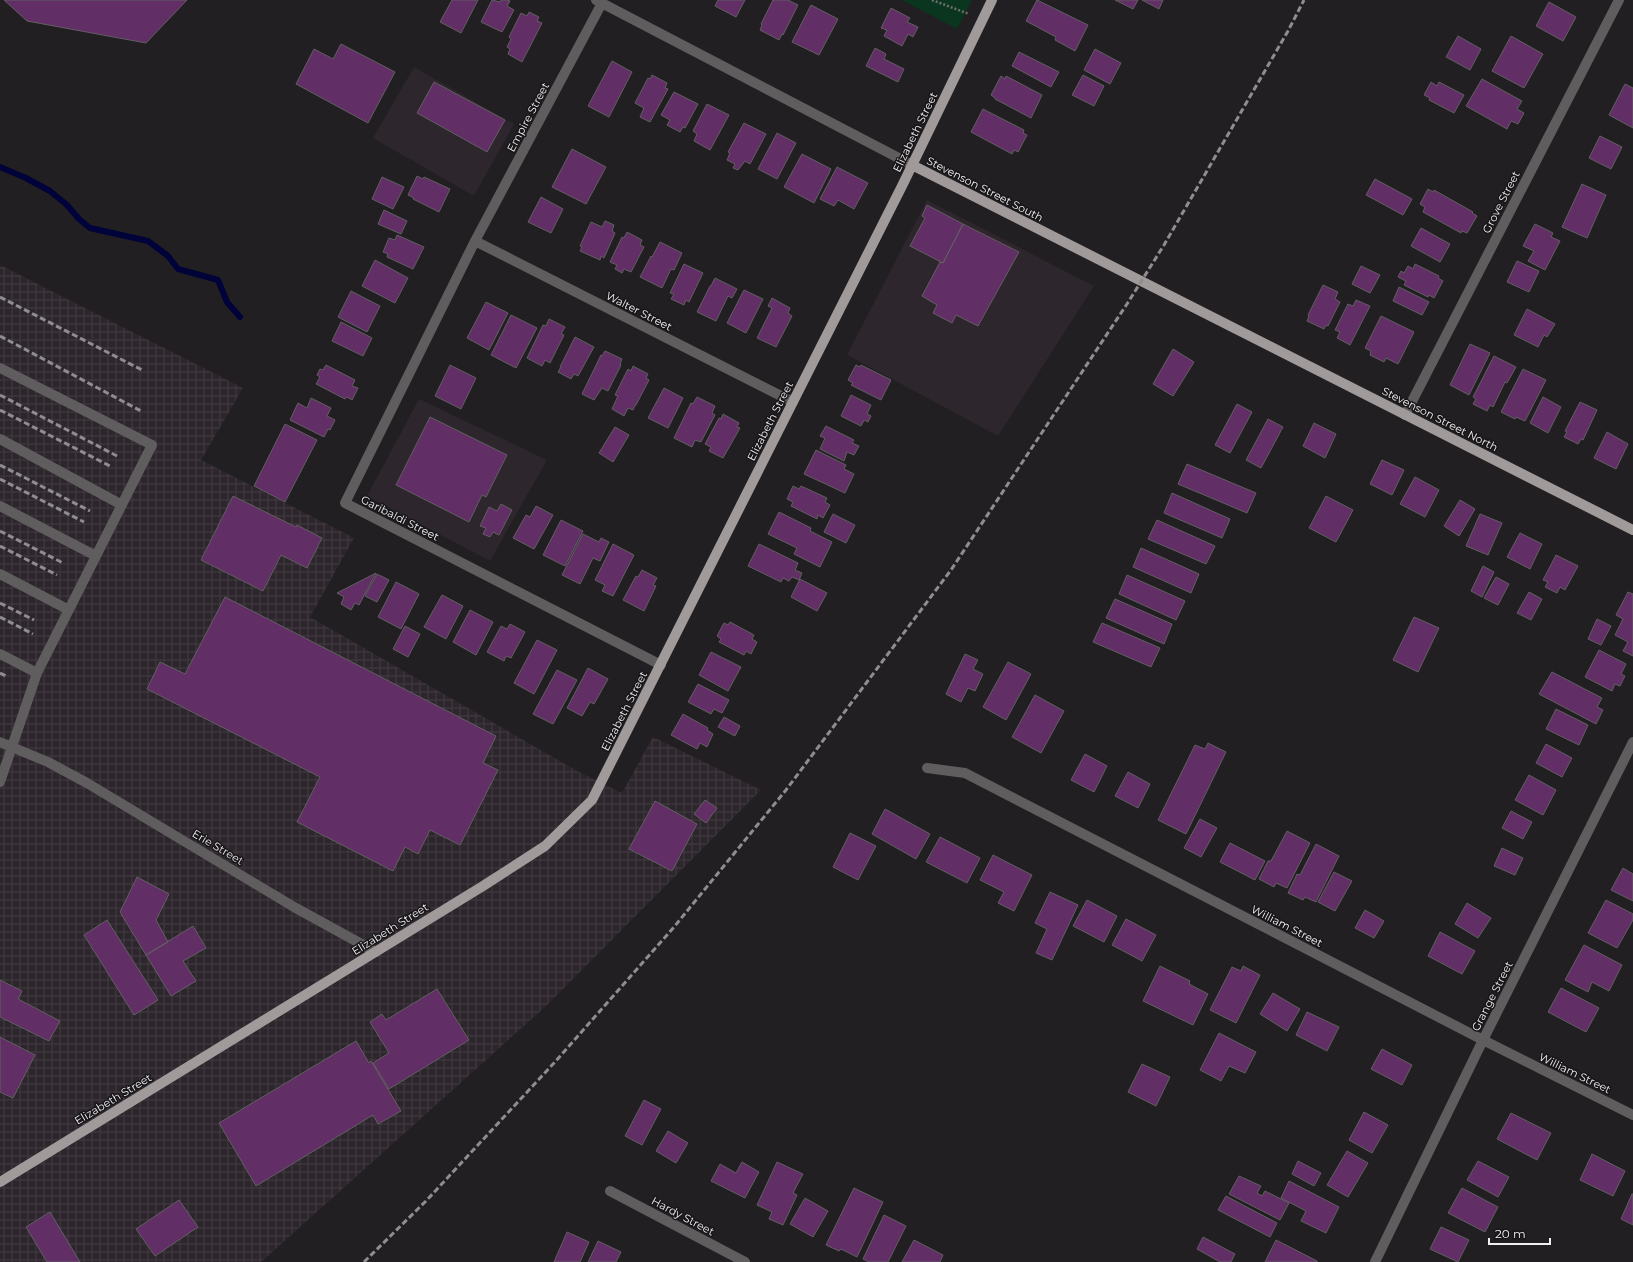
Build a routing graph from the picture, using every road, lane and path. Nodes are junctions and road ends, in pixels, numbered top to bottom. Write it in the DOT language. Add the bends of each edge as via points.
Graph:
graph roads {
  1 [pos="932,0"];
  2 [pos="992,0"];
  3 [pos="1619,0"];
  4 [pos="599,2"];
  5 [pos="983,19"];
  6 [pos="912,165"];
  7 [pos="475,241"];
  8 [pos="1237,329"];
  9 [pos="0,368"];
  10 [pos="793,402"];
  11 [pos="1405,415"];
  12 [pos="0,439"];
  13 [pos="122,505"];
  14 [pos="0,506"];
  15 [pos="1633,530"];
  16 [pos="96,556"];
  17 [pos="0,574"];
  18 [pos="69,610"];
  19 [pos="0,654"];
  20 [pos="661,665"];
  21 [pos="37,673"];
  22 [pos="0,742"];
  23 [pos="1633,742"];
  24 [pos="13,748"];
  25 [pos="927,768"];
  26 [pos="0,782"];
  27 [pos="376,952"];
  28 [pos="1483,1040"];
  29 [pos="1633,1115"];
  30 [pos="0,1182"];
  31 [pos="610,1191"];
  32 [pos="745,1262"];
  33 [pos="1375,1262"];
  1 -- 5 [label="path"];
  2 -- 5 [label="main road, Elizabeth Street"];
  3 -- 11 [label="street, Grove Street"];
  4 -- 6 [label="street, Stevenson Street South"];
  4 -- 7 [label="street, Empire Street"];
  5 -- 6 [label="main road, Elizabeth Street"];
  6 -- 8 [label="main road, Stevenson Street South"];
  6 -- 10 [label="main road, Elizabeth Street"];
  7 -- 10 [label="street, Walter Street"];
  7 -- 20 [label="street, Garibaldi Street" via="345,503"];
  8 -- 11 [label="main road, Stevenson Street North"];
  9 -- 13 [label="street" via="152,445"];
  10 -- 20 [label="main road, Elizabeth Street"];
  11 -- 15 [label="main road, Stevenson Street North"];
  12 -- 13 [label="street"];
  13 -- 16 [label="street"];
  14 -- 16 [label="street"];
  16 -- 18 [label="street"];
  17 -- 18 [label="street"];
  18 -- 21 [label="street"];
  19 -- 21 [label="street"];
  20 -- 27 [label="main road, Elizabeth Street" via="592,800 545,846"];
  21 -- 24 [label="street"];
  22 -- 24 [label="street, Erie Street"];
  23 -- 28 [label="street, Grange Street"];
  24 -- 26 [label="street"];
  24 -- 27 [label="street, Erie Street" via="48,762 87,783 294,907"];
  25 -- 28 [label="street, William Street" via="965,773"];
  27 -- 30 [label="main road, Elizabeth Street"];
  28 -- 29 [label="street, William Street"];
  28 -- 33 [label="street, Grange Street"];
  31 -- 32 [label="street, Hardy Street"];
}
